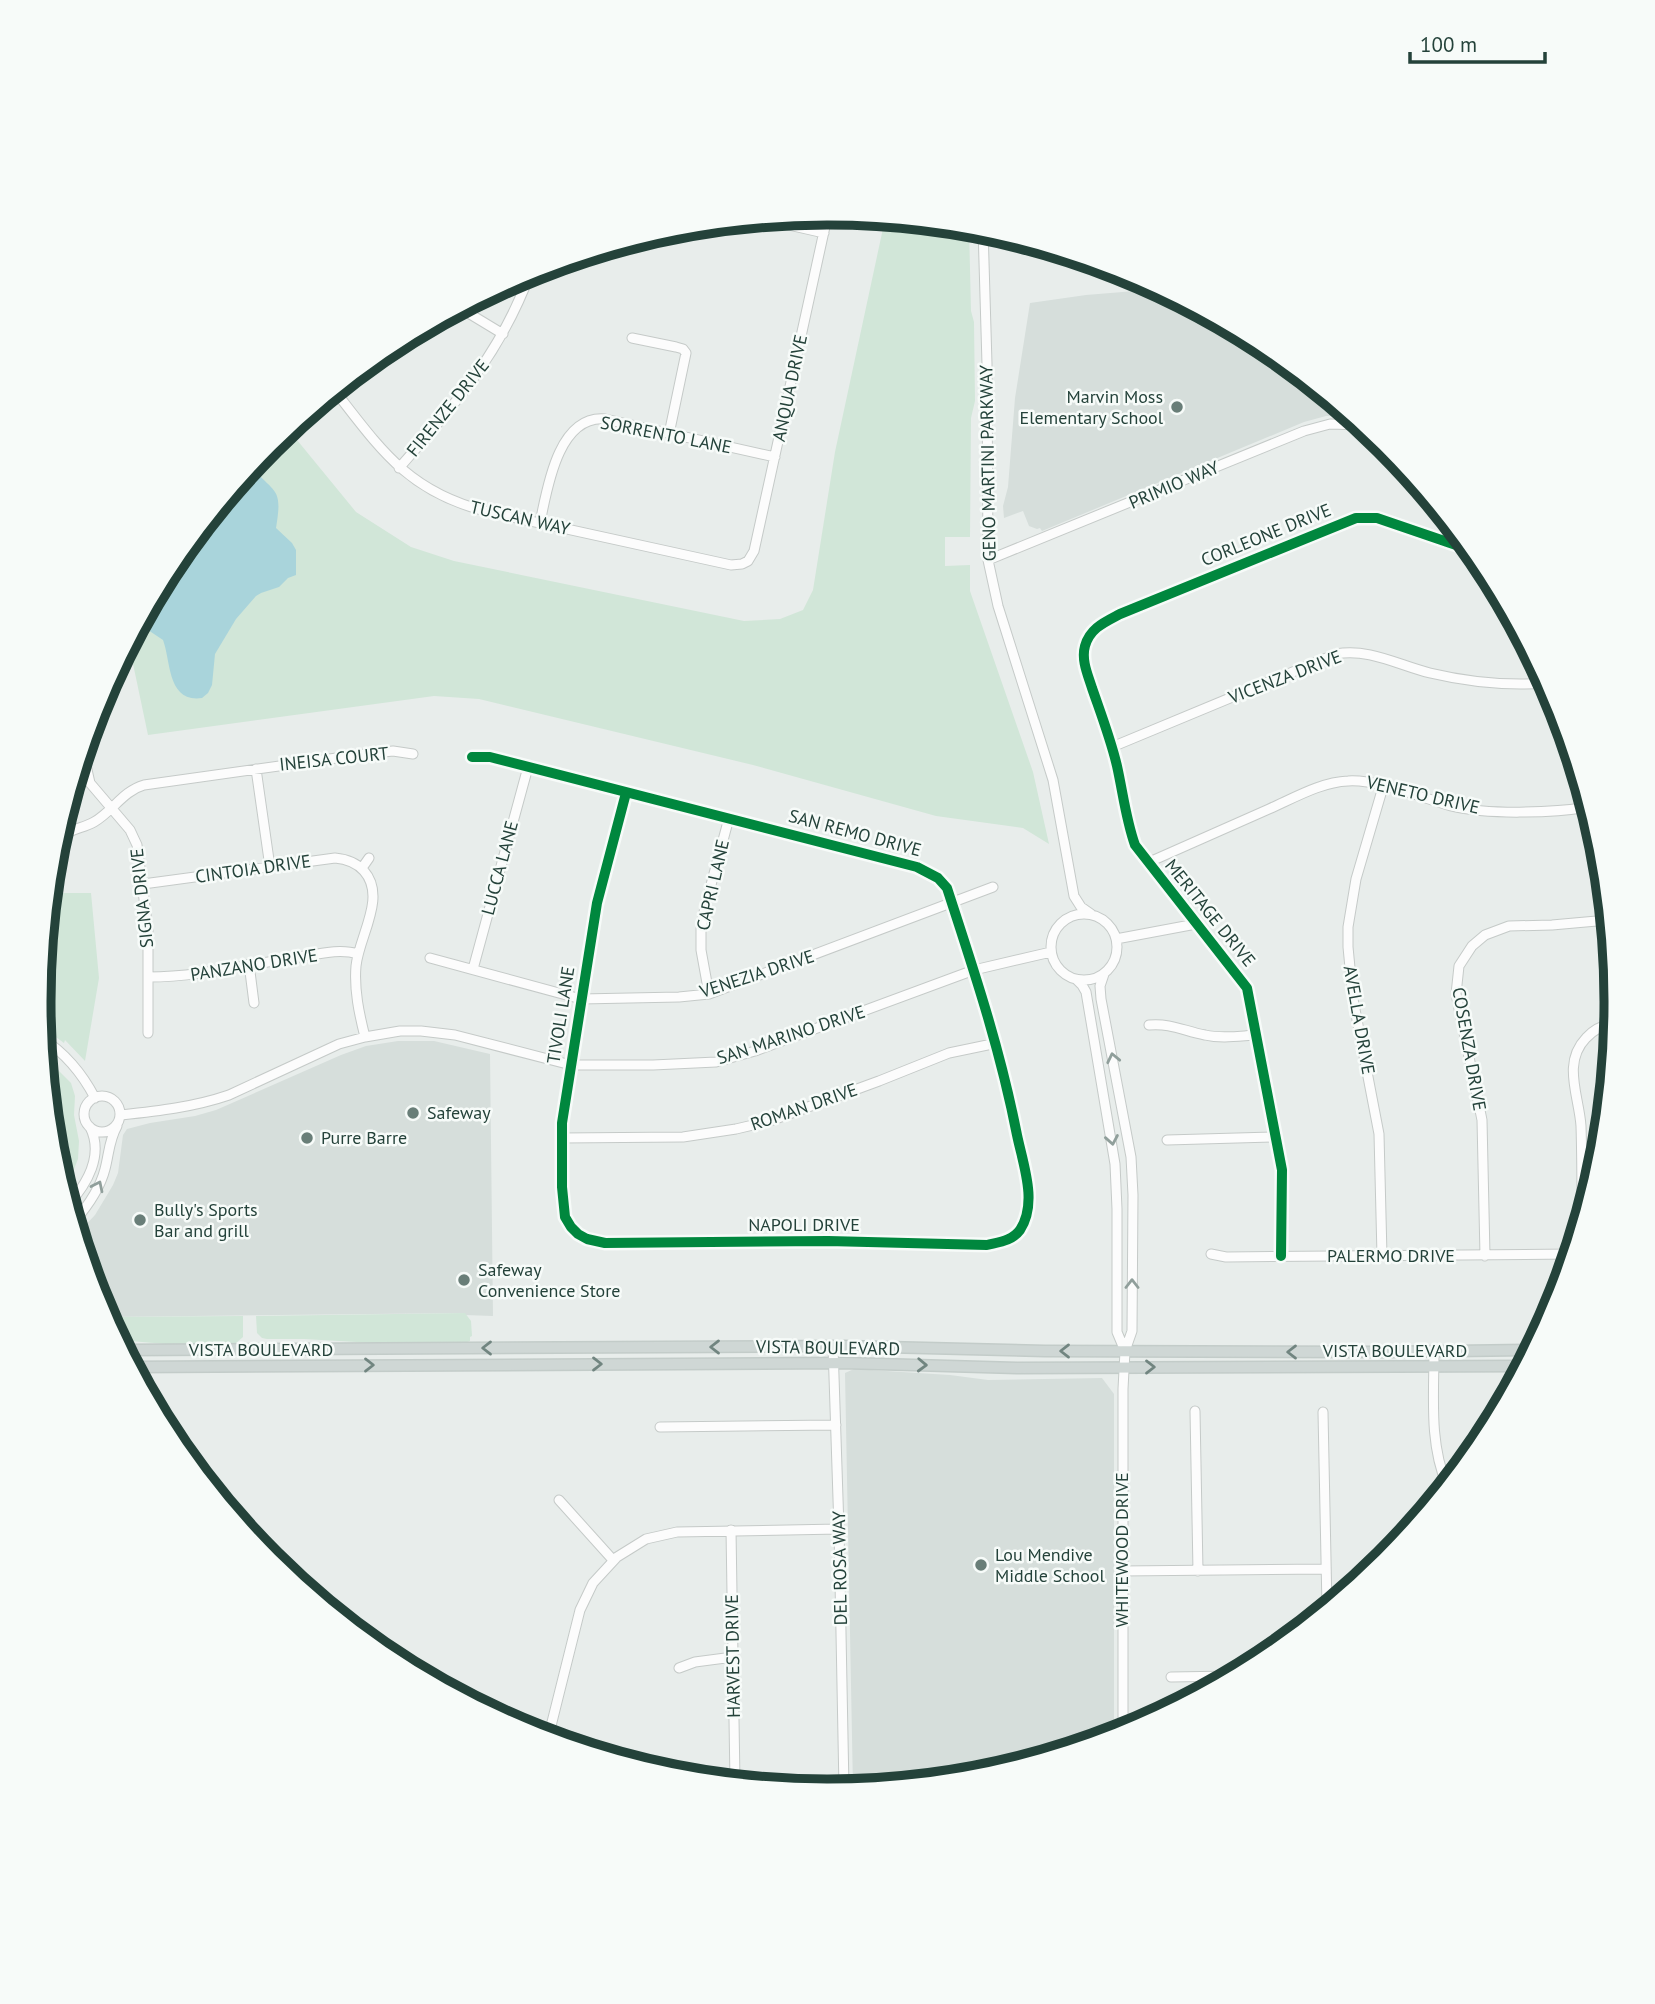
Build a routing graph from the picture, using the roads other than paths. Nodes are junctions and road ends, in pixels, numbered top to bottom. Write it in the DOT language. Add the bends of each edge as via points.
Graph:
graph roads {
  1 [pos="826,225"];
  2 [pos="795,226"];
  3 [pos="824,233"];
  4 [pos="983,241"];
  5 [pos="524,287"];
  6 [pos="469,313"];
  7 [pos="503,334"];
  8 [pos="632,338"];
  9 [pos="340,398"];
  10 [pos="1347,425"];
  11 [pos="669,434"];
  12 [pos="775,457"];
  13 [pos="400,468"];
  14 [pos="540,523"];
  15 [pos="1455,545"];
  16 [pos="988,560"];
  17 [pos="751,565"];
  18 [pos="1087,641"];
  19 [pos="1535,683"];
  20 [pos="1112,747"];
  21 [pos="413,754"];
  22 [pos="472,757"];
  23 [pos="528,767"];
  24 [pos="87,769"];
  25 [pos="256,769"];
  26 [pos="1384,787"];
  27 [pos="626,793"];
  28 [pos="111,808"];
  29 [pos="1580,808"];
  30 [pos="729,818"];
  31 [pos="70,830"];
  32 [pos="369,858"];
  33 [pos="1147,863"];
  34 [pos="270,867"];
  35 [pos="362,868"];
  36 [pos="143,884"];
  37 [pos="993,887"];
  38 [pos="1074,896"];
  39 [pos="952,903"];
  40 [pos="1091,914"];
  41 [pos="1066,917"];
  42 [pos="1600,921"];
  43 [pos="1196,924"];
  44 [pos="1116,939"];
  45 [pos="1051,951"];
  46 [pos="358,954"];
  47 [pos="430,958"];
  48 [pos="249,964"];
  49 [pos="473,969"];
  50 [pos="974,970"];
  51 [pos="1104,974"];
  52 [pos="148,977"];
  53 [pos="1076,979"];
  54 [pos="709,993"];
  55 [pos="582,999"];
  56 [pos="254,1003"];
  57 [pos="1149,1025"];
  58 [pos="1604,1026"];
  59 [pos="148,1033"];
  60 [pos="1256,1035"];
  61 [pos="365,1037"];
  62 [pos="997,1043"];
  63 [pos="52,1046"];
  64 [pos="571,1065"];
  65 [pos="94,1098"];
  66 [pos="120,1119"];
  67 [pos="89,1126"];
  68 [pos="1276,1137"];
  69 [pos="562,1138"];
  70 [pos="1167,1140"];
  71 [pos="1582,1187"];
  72 [pos="75,1195"];
  73 [pos="80,1214"];
  74 [pos="1020,1230"];
  75 [pos="584,1238"];
  76 [pos="1211,1254"];
  77 [pos="1562,1254"];
  78 [pos="1281,1256"];
  79 [pos="1382,1256"];
  80 [pos="1485,1256"];
  81 [pos="833,1346"];
  82 [pos="133,1350"];
  83 [pos="1522,1350"];
  84 [pos="1125,1351"];
  85 [pos="1434,1351"];
  86 [pos="834,1363"];
  87 [pos="1513,1366"];
  88 [pos="142,1367"];
  89 [pos="1434,1367"];
  90 [pos="1124,1368"];
  91 [pos="1195,1411"];
  92 [pos="1323,1412"];
  93 [pos="836,1425"];
  94 [pos="660,1427"];
  95 [pos="1444,1475"];
  96 [pos="559,1500"];
  97 [pos="839,1529"];
  98 [pos="731,1530"];
  99 [pos="612,1560"];
  100 [pos="1326,1569"];
  101 [pos="1122,1571"];
  102 [pos="1198,1571"];
  103 [pos="1327,1597"];
  104 [pos="733,1657"];
  105 [pos="679,1668"];
  106 [pos="1171,1676"];
  107 [pos="1214,1676"];
  108 [pos="1123,1721"];
  109 [pos="551,1728"];
  110 [pos="735,1773"];
  111 [pos="844,1778"];
  1 -- 3 [label="street, ANQUA DRIVE"];
  2 -- 3 [label="street"];
  3 -- 12 [label="street, ANQUA DRIVE"];
  4 -- 16 [label="street, GENO MARTINI PARKWAY"];
  5 -- 7 [label="street, FIRENZE DRIVE"];
  6 -- 7 [label="street"];
  7 -- 13 [label="street, FIRENZE DRIVE" via="472,382"];
  8 -- 11 [label="street" via="685,347"];
  9 -- 13 [label="street, TUSCAN WAY"];
  10 -- 16 [label="street, PRIMIO WAY" via="1304,431"];
  11 -- 12 [label="street, SORRENTO LANE"];
  11 -- 14 [label="street, SORRENTO LANE" via="586,419 555,460"];
  12 -- 17 [label="street, ANQUA DRIVE"];
  13 -- 14 [label="street, TUSCAN WAY" via="459,504"];
  14 -- 17 [label="street, TUSCAN WAY" via="731,565"];
  15 -- 18 [label="street, CORLEONE DRIVE" via="1377,518 1356,518 1120,614 1098,626"];
  16 -- 38 [label="street, GENO MARTINI PARKWAY" via="1053,780"];
  18 -- 20 [label="street, MERITAGE DRIVE" via="1086,670"];
  19 -- 20 [label="street, VICENZA DRIVE" via="1458,678 1348,652"];
  20 -- 33 [label="street, MERITAGE DRIVE" via="1129,826"];
  21 -- 25 [label="street, INEISA COURT" via="393,751"];
  22 -- 23 [label="street, SAN REMO DRIVE"];
  23 -- 27 [label="street, SAN REMO DRIVE"];
  23 -- 49 [label="street, LUCCA LANE"];
  24 -- 28 [label="street, SIGNA DRIVE" via="90,783"];
  25 -- 28 [label="street, INEISA COURT" via="144,785"];
  25 -- 34 [label="street"];
  26 -- 29 [label="street, VENETO DRIVE" via="1475,810"];
  26 -- 33 [label="street, VENETO DRIVE" via="1351,780 1329,784"];
  26 -- 79 [label="street, AVELLA DRIVE" via="1356,879 1348,927 1353,999 1379,1134"];
  27 -- 30 [label="street, SAN REMO DRIVE"];
  27 -- 55 [label="street, TIVOLI LANE" via="597,903"];
  28 -- 31 [label="street, INEISA COURT" via="97,820"];
  28 -- 36 [label="street, SIGNA DRIVE" via="134,836"];
  30 -- 39 [label="street, SAN REMO DRIVE" via="917,867 938,877"];
  30 -- 54 [label="street, CAPRI LANE" via="701,929"];
  32 -- 35 [label="street"];
  33 -- 43 [label="street, MERITAGE DRIVE"];
  34 -- 35 [label="street, CINTOIA DRIVE" via="335,858"];
  34 -- 36 [label="street, CINTOIA DRIVE"];
  35 -- 46 [label="street" via="373,895"];
  36 -- 52 [label="street, SIGNA DRIVE"];
  37 -- 39 [label="street, VENEZIA DRIVE"];
  38 -- 40 [label="street"];
  38 -- 41 [label="street"];
  39 -- 50 [label="street, SAN REMO DRIVE"];
  39 -- 54 [label="street, VENEZIA DRIVE"];
  40 -- 41 [label="street"];
  40 -- 44 [label="street" via="1108,924"];
  41 -- 45 [label="street" via="1052,935"];
  42 -- 80 [label="street, COSENZA DRIVE" via="1509,926 1485,935 1459,966 1457,995 1482,1120"];
  43 -- 44 [label="street"];
  43 -- 60 [label="street, MERITAGE DRIVE" via="1247,988"];
  44 -- 51 [label="street" via="1114,960"];
  45 -- 50 [label="street, SAN MARINO DRIVE"];
  45 -- 53 [label="street" via="1062,972"];
  46 -- 48 [label="street, PANZANO DRIVE" via="340,951"];
  46 -- 61 [label="street" via="356,997"];
  47 -- 49 [label="street, VENEZIA DRIVE"];
  48 -- 52 [label="street, PANZANO DRIVE" via="184,976"];
  48 -- 56 [label="street"];
  49 -- 55 [label="street, VENEZIA DRIVE"];
  50 -- 62 [label="street, SAN REMO DRIVE"];
  50 -- 64 [label="street, SAN MARINO DRIVE" via="716,1062"];
  51 -- 53 [label="street"];
  84 -- 51 [label="street, one-way" via="1132,1331 1133,1177 1101,999"];
  52 -- 59 [label="street, SIGNA DRIVE"];
  53 -- 84 [label="street, one-way" via="1086,992 1115,1164 1117,1332"];
  54 -- 55 [label="street, VENEZIA DRIVE"];
  55 -- 64 [label="street, TIVOLI LANE"];
  57 -- 60 [label="street" via="1164,1023 1226,1037"];
  58 -- 71 [label="street" via="1590,1034 1574,1059"];
  60 -- 68 [label="street, MERITAGE DRIVE"];
  61 -- 64 [label="street, SAN MARINO DRIVE" via="400,1031 443,1033"];
  61 -- 66 [label="street, SAN MARINO DRIVE" via="339,1044 229,1095"];
  62 -- 69 [label="street, ROMAN DRIVE" via="949,1053 770,1121 736,1129 683,1137"];
  62 -- 74 [label="street, SAN REMO DRIVE" via="1028,1190 1028,1209"];
  63 -- 65 [label="street" via="71,1062"];
  64 -- 69 [label="street, TIVOLI LANE"];
  65 -- 66 [label="street" via="113,1101"];
  65 -- 67 [label="street" via="84,1112"];
  66 -- 67 [label="street" via="106,1130"];
  73 -- 66 [label="street, one-way" via="97,1191"];
  67 -- 72 [label="street" via="93,1163"];
  68 -- 70 [label="street"];
  68 -- 78 [label="street, MERITAGE DRIVE" via="1282,1170"];
  69 -- 75 [label="street, TIVOLI LANE" via="563,1208 571,1227"];
  74 -- 75 [label="street, NAPOLI DRIVE" via="1009,1240 987,1245 605,1243"];
  76 -- 78 [label="street, PALERMO DRIVE"];
  77 -- 80 [label="street, PALERMO DRIVE"];
  78 -- 79 [label="street, PALERMO DRIVE"];
  79 -- 80 [label="street, PALERMO DRIVE"];
  81 -- 82 [label="main road, VISTA BOULEVARD, one-way"];
  84 -- 81 [label="main road, VISTA BOULEVARD, one-way"];
  81 -- 86 [label="street, DEL ROSA WAY"];
  83 -- 85 [label="main road, VISTA BOULEVARD"];
  85 -- 84 [label="main road, VISTA BOULEVARD, one-way"];
  84 -- 90 [label="street, WHITEWOOD DRIVE"];
  85 -- 89 [label="street"];
  88 -- 86 [label="main road, VISTA BOULEVARD, one-way"];
  86 -- 90 [label="main road, VISTA BOULEVARD, one-way"];
  86 -- 93 [label="street, DEL ROSA WAY"];
  87 -- 89 [label="main road, VISTA BOULEVARD"];
  90 -- 89 [label="main road, VISTA BOULEVARD, one-way"];
  89 -- 95 [label="street" via="1436,1446"];
  90 -- 101 [label="street, WHITEWOOD DRIVE"];
  91 -- 102 [label="street"];
  92 -- 100 [label="street"];
  93 -- 94 [label="street"];
  93 -- 97 [label="street, DEL ROSA WAY"];
  96 -- 99 [label="street"];
  97 -- 98 [label="street"];
  97 -- 111 [label="street, DEL ROSA WAY"];
  98 -- 99 [label="street" via="661,1535"];
  98 -- 104 [label="street, HARVEST DRIVE"];
  99 -- 109 [label="street" via="580,1610"];
  100 -- 102 [label="street"];
  100 -- 103 [label="street"];
  101 -- 102 [label="street"];
  101 -- 108 [label="street, WHITEWOOD DRIVE"];
  104 -- 105 [label="street"];
  104 -- 110 [label="street, HARVEST DRIVE"];
  106 -- 107 [label="street"];
}
